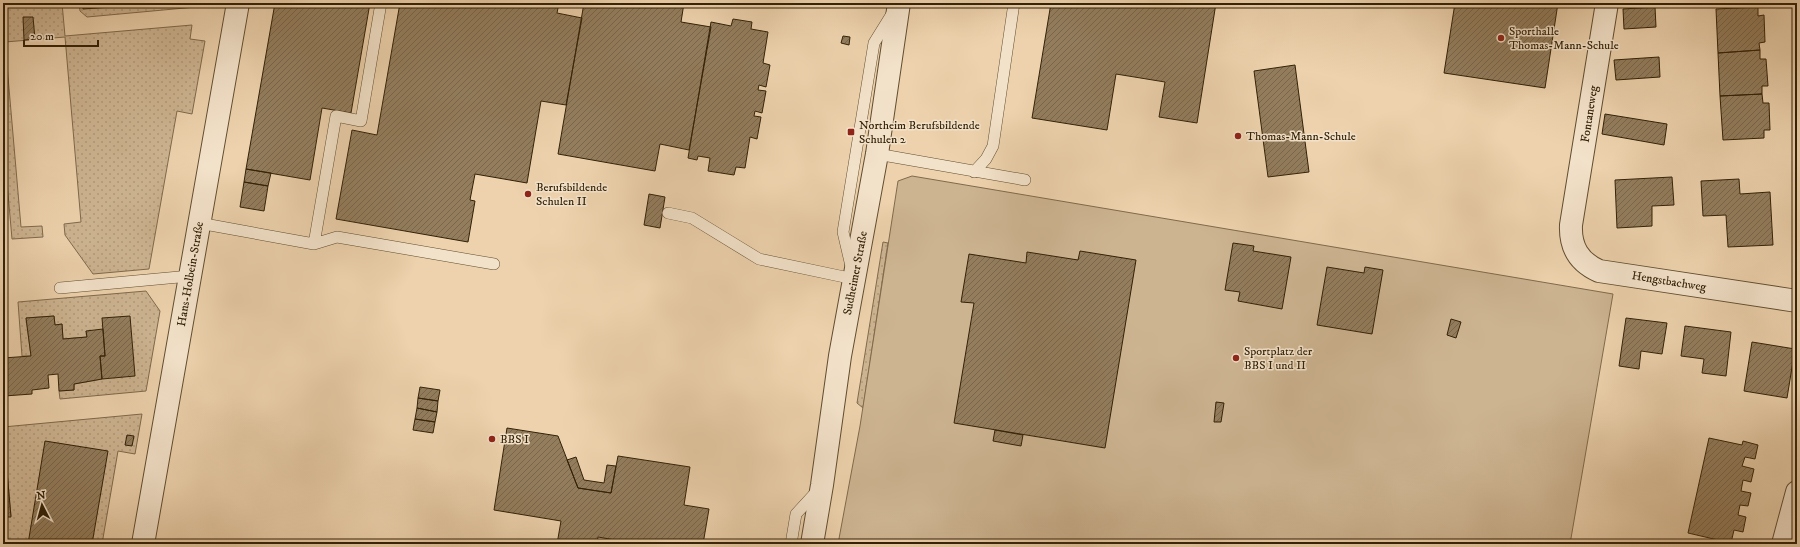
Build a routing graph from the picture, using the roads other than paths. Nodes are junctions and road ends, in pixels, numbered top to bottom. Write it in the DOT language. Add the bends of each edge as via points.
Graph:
graph roads {
  1 [pos="238,3"];
  2 [pos="381,3"];
  3 [pos="899,3"];
  4 [pos="1014,3"];
  5 [pos="1606,3"];
  6 [pos="877,154"];
  7 [pos="974,172"];
  8 [pos="1025,180"];
  9 [pos="668,213"];
  10 [pos="199,223"];
  11 [pos="1571,225"];
  12 [pos="314,244"];
  13 [pos="494,264"];
  14 [pos="190,276"];
  15 [pos="854,279"];
  16 [pos="60,288"];
  17 [pos="1797,301"];
  18 [pos="822,485"];
  19 [pos="1797,492"];
  20 [pos="142,544"];
  21 [pos="791,544"];
  22 [pos="812,544"];
  23 [pos="1783,544"];
  1 -- 10 [label="street, Hans-Holbein-Straße"];
  2 -- 12 [label="lane" via="361,121 336,116"];
  3 -- 6 [label="street, Sudheimer Straße"];
  3 -- 15 [label="lane" via="874,43 843,232"];
  4 -- 7 [label="lane" via="993,146 986,159"];
  5 -- 11 [label="street, Fontaneweg"];
  6 -- 7 [label="lane"];
  6 -- 15 [label="street, Sudheimer Straße"];
  7 -- 8 [label="lane"];
  9 -- 15 [label="lane" via="692,218 759,259"];
  10 -- 12 [label="lane"];
  10 -- 14 [label="street, Hans-Holbein-Straße"];
  11 -- 17 [label="street, Hengstbachweg" via="1570,235 1576,252 1581,260 1599,271"];
  12 -- 13 [label="lane" via="337,237"];
  14 -- 16 [label="lane"];
  14 -- 20 [label="street, Hans-Holbein-Straße"];
  15 -- 18 [label="street, Sudheimer Straße" via="839,362"];
  18 -- 21 [label="lane" via="796,514"];
  18 -- 22 [label="street, Sudheimer Straße"];
  19 -- 23 [label="street"];
}
